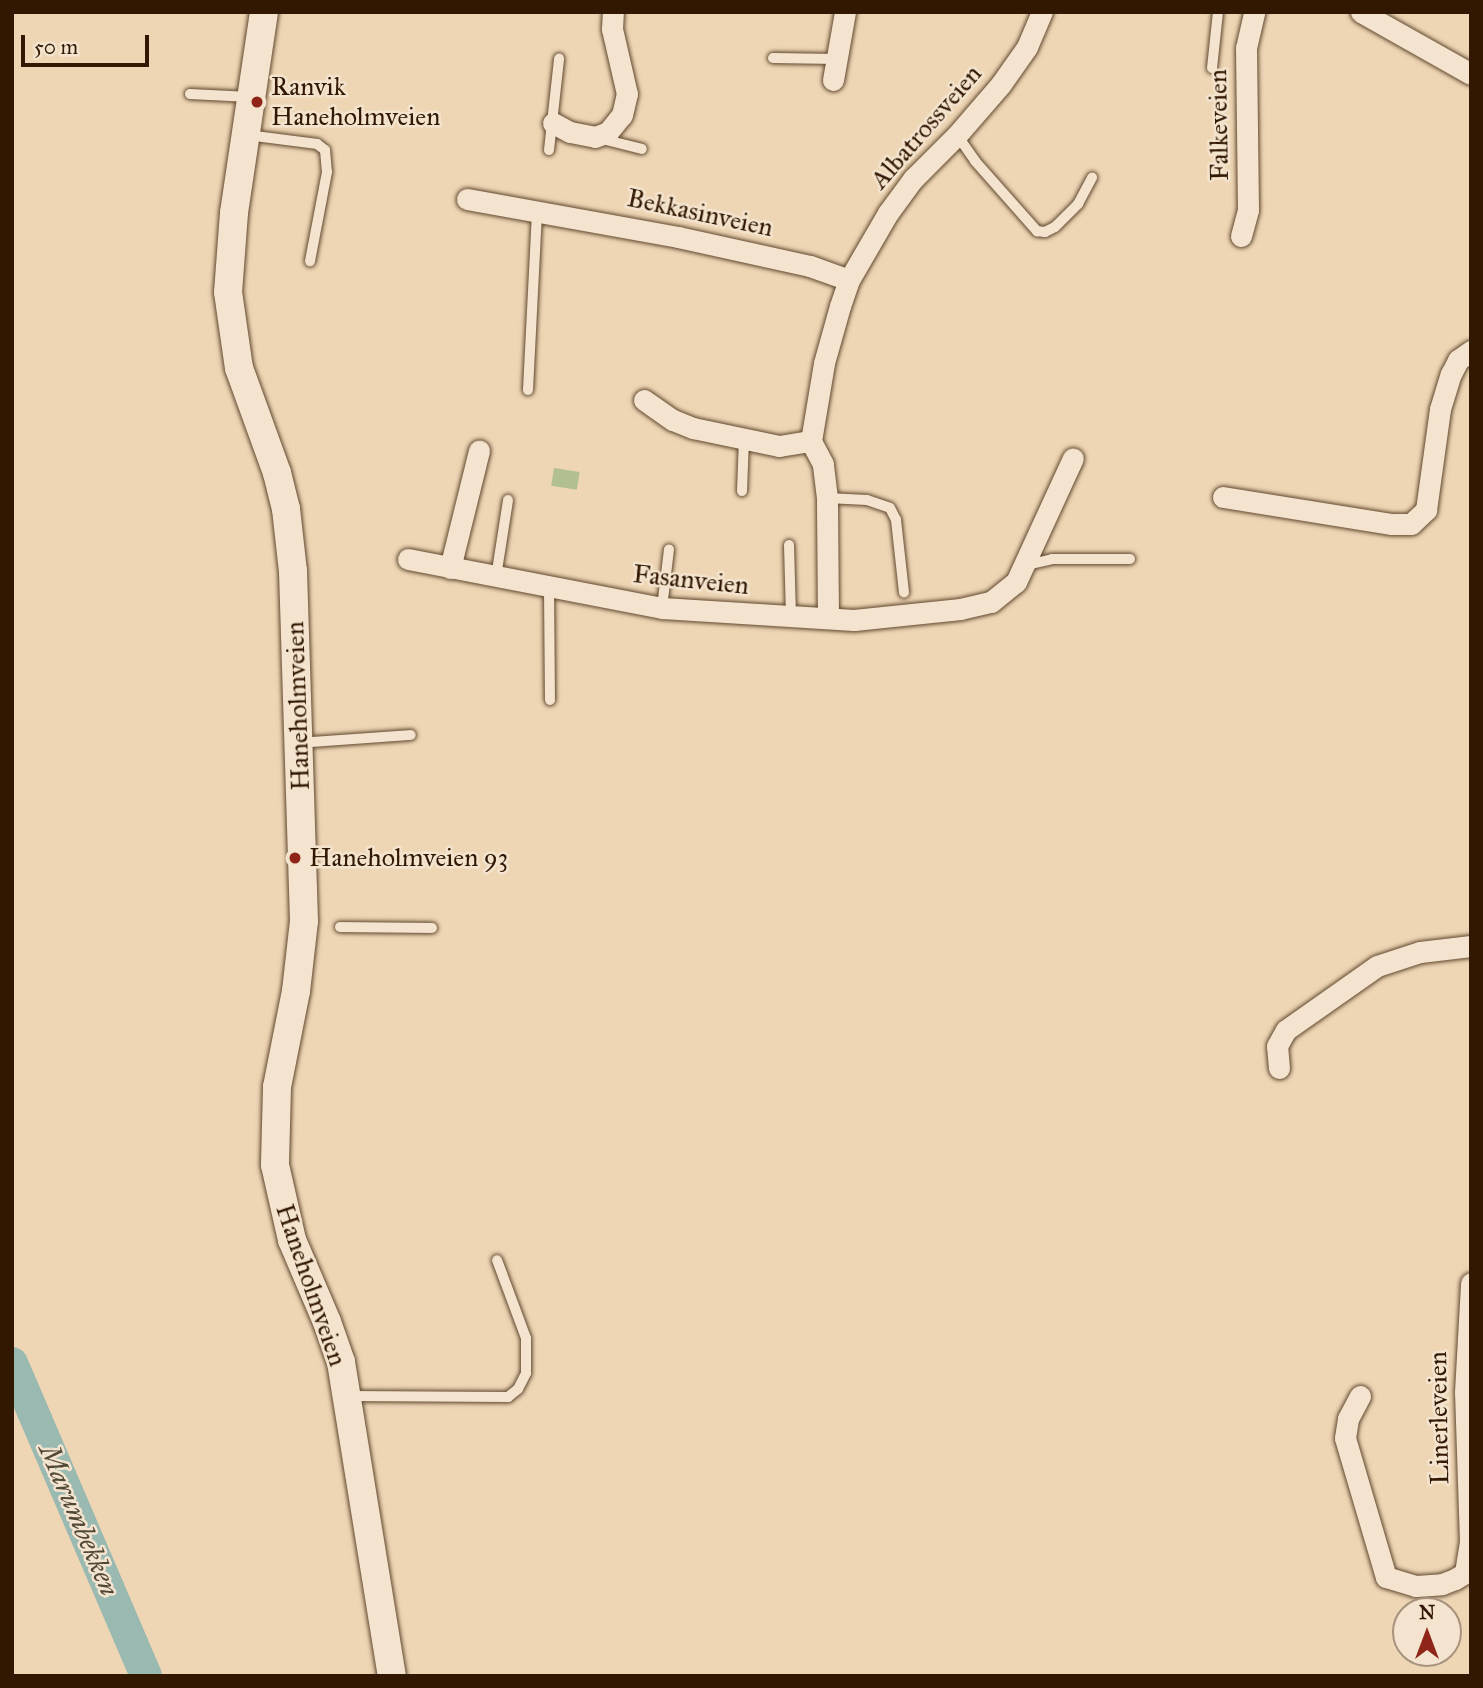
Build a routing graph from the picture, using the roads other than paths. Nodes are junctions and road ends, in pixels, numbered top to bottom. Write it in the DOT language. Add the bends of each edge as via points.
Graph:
graph roads {
  1 [pos="264,12"];
  2 [pos="613,12"];
  3 [pos="845,12"];
  4 [pos="1042,12"];
  5 [pos="1217,12"];
  6 [pos="1254,12"];
  7 [pos="1362,12"];
  8 [pos="773,58"];
  9 [pos="837,59"];
  10 [pos="559,60"];
  11 [pos="1212,68"];
  12 [pos="1471,74"];
  13 [pos="833,80"];
  14 [pos="190,94"];
  15 [pos="250,97"];
  16 [pos="553,123"];
  17 [pos="244,135"];
  18 [pos="957,135"];
  19 [pos="595,137"];
  20 [pos="642,149"];
  21 [pos="550,150"];
  22 [pos="1093,178"];
  23 [pos="467,199"];
  24 [pos="537,210"];
  25 [pos="1241,236"];
  26 [pos="310,261"];
  27 [pos="849,280"];
  28 [pos="1471,351"];
  29 [pos="528,390"];
  30 [pos="644,400"];
  31 [pos="744,439"];
  32 [pos="811,441"];
  33 [pos="479,451"];
  34 [pos="1073,457"];
  35 [pos="742,491"];
  36 [pos="1223,497"];
  37 [pos="827,498"];
  38 [pos="508,500"];
  39 [pos="789,545"];
  40 [pos="669,549"];
  41 [pos="408,559"];
  42 [pos="1130,559"];
  43 [pos="1027,565"];
  44 [pos="450,568"];
  45 [pos="496,577"];
  46 [pos="549,588"];
  47 [pos="904,593"];
  48 [pos="662,608"];
  49 [pos="791,616"];
  50 [pos="828,617"];
  51 [pos="550,700"];
  52 [pos="411,735"];
  53 [pos="299,743"];
  54 [pos="340,927"];
  55 [pos="432,928"];
  56 [pos="1471,946"];
  57 [pos="1279,1068"];
  58 [pos="497,1260"];
  59 [pos="1471,1283"];
  60 [pos="347,1396"];
  61 [pos="1360,1396"];
  62 [pos="1470,1553"];
  63 [pos="392,1676"];
  1 -- 15 [label="main road, Haneholmveien"];
  2 -- 19 [label="street" via="612,29 628,98 616,124"];
  3 -- 9 [label="street"];
  4 -- 18 [label="street, Albatrossveien" via="1027,47"];
  5 -- 11 [label="lane"];
  6 -- 25 [label="street, Falkeveien" via="1246,48 1248,210"];
  7 -- 12 [label="street"];
  8 -- 9 [label="lane"];
  9 -- 13 [label="street"];
  10 -- 16 [label="lane"];
  14 -- 15 [label="lane"];
  15 -- 17 [label="main road, Haneholmveien"];
  16 -- 19 [label="street"];
  16 -- 21 [label="lane"];
  17 -- 26 [label="lane" via="317,144 325,150 327,172"];
  17 -- 53 [label="main road, Haneholmveien" via="229,256 229,312 239,368 277,473 286,512 293,574"];
  18 -- 22 [label="lane" via="1037,230 1055,227 1078,204"];
  18 -- 27 [label="street, Albatrossveien" via="913,179"];
  19 -- 20 [label="lane"];
  23 -- 24 [label="street, Bekkasinveien"];
  24 -- 27 [label="street, Bekkasinveien" via="784,260"];
  24 -- 29 [label="lane"];
  27 -- 32 [label="street, Albatrossveien" via="824,363"];
  28 -- 36 [label="street" via="1458,359 1451,374 1440,409 1426,510 1411,524"];
  30 -- 31 [label="street" via="683,425"];
  31 -- 32 [label="street" via="779,446"];
  31 -- 35 [label="lane"];
  32 -- 37 [label="street" via="823,464"];
  33 -- 44 [label="street"];
  34 -- 43 [label="street"];
  37 -- 47 [label="lane" via="867,500 890,508 896,520"];
  37 -- 50 [label="street"];
  38 -- 45 [label="lane"];
  39 -- 49 [label="lane"];
  40 -- 48 [label="lane"];
  41 -- 44 [label="street, Fasanveien"];
  42 -- 43 [label="lane" via="1052,559"];
  43 -- 50 [label="street" via="1016,582 980,606 854,620"];
  44 -- 45 [label="street, Fasanveien"];
  45 -- 46 [label="street, Fasanveien"];
  46 -- 48 [label="street, Fasanveien"];
  46 -- 51 [label="lane"];
  48 -- 49 [label="street, Fasanveien"];
  49 -- 50 [label="street, Fasanveien"];
  52 -- 53 [label="lane"];
  53 -- 60 [label="main road, Haneholmveien" via="304,920 296,991 276,1087 275,1165 287,1224 334,1338"];
  54 -- 55 [label="lane"];
  56 -- 57 [label="street" via="1420,952 1377,966 1286,1030 1277,1046"];
  58 -- 60 [label="lane, Haneholmveien" via="526,1338 526,1373 518,1389 508,1397"];
  59 -- 62 [label="street, Linerleveien" via="1465,1392"];
  60 -- 63 [label="main road, Haneholmveien"];
  61 -- 62 [label="street, Linerleveien" via="1348,1419 1345,1438 1386,1577 1416,1586 1442,1584 1465,1573"];
}
